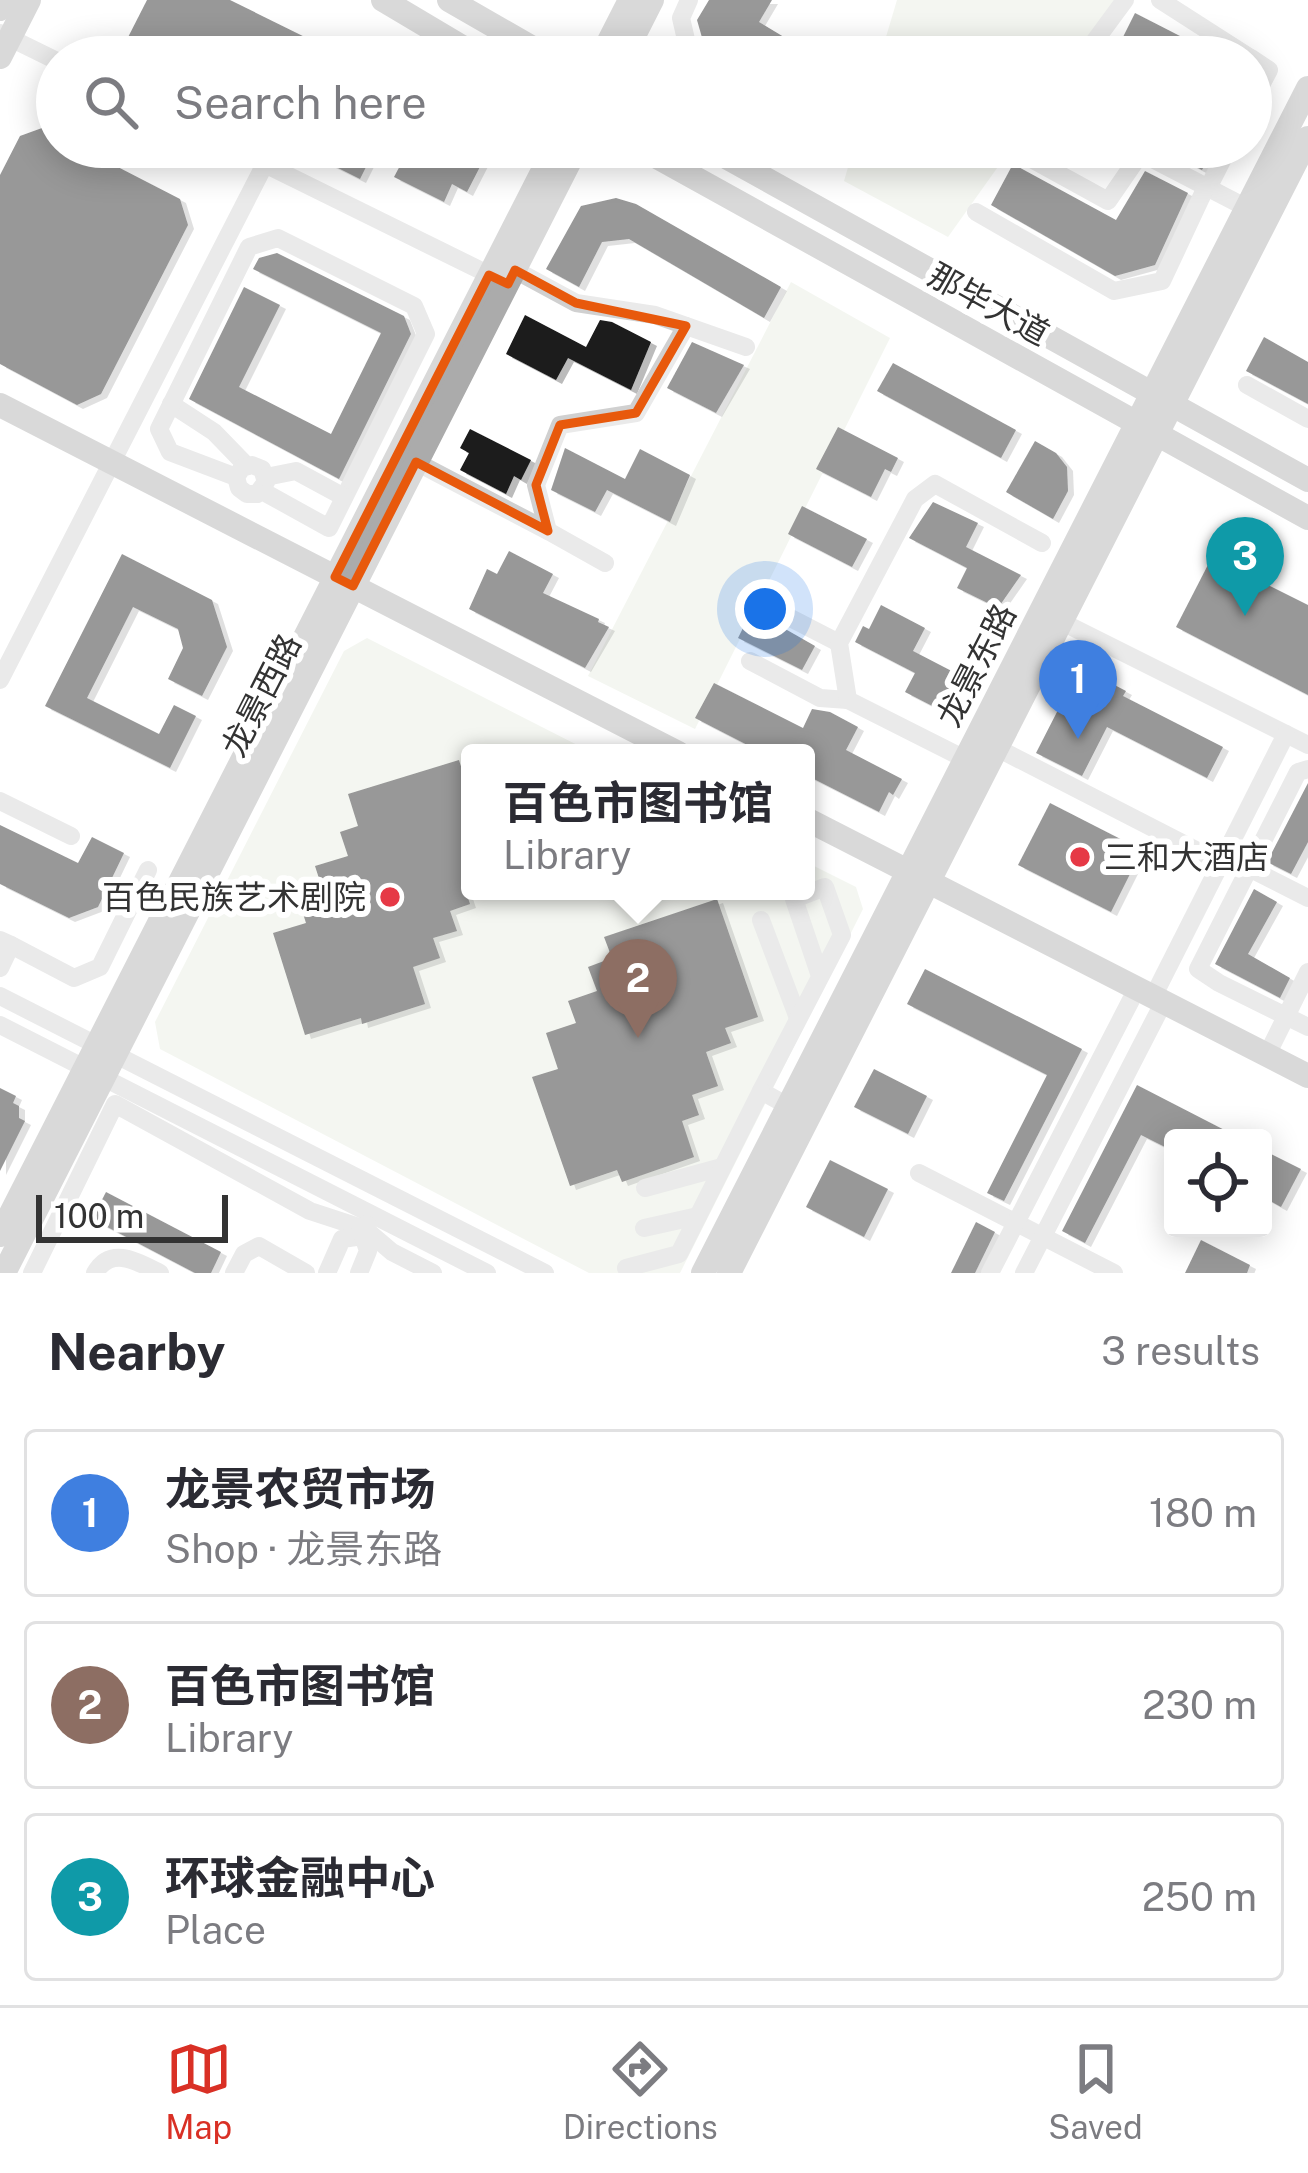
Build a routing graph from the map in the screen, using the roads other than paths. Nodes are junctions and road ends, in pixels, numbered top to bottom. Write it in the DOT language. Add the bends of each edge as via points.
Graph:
graph roads {
  1 [pos="4,0"];
  2 [pos="29,0"];
  3 [pos="383,0"];
  4 [pos="630,0"];
  5 [pos="652,0"];
  6 [pos="689,0"];
  7 [pos="1125,0"];
  8 [pos="1160,0"];
  9 [pos="452,2"];
  10 [pos="0,9"];
  11 [pos="437,34"];
  12 [pos="441,36"];
  13 [pos="511,36"];
  14 [pos="612,36"];
  15 [pos="634,36"];
  16 [pos="685,36"];
  17 [pos="1098,36"];
  18 [pos="1216,36"];
  19 [pos="3,43"];
  20 [pos="36,54"];
  21 [pos="1308,88"];
  22 [pos="1308,138"];
  23 [pos="1272,159"];
  24 [pos="263,168"];
  25 [pos="274,168"];
  26 [pos="547,168"];
  27 [pos="565,168"];
  28 [pos="677,168"];
  29 [pos="746,168"];
  30 [pos="1048,168"];
  31 [pos="1131,168"];
  32 [pos="1169,168"];
  33 [pos="1218,168"];
  34 [pos="1267,168"];
  35 [pos="1207,188"];
  36 [pos="1247,208"];
  37 [pos="976,212"];
  38 [pos="504,276"];
  39 [pos="686,326"];
  40 [pos="746,346"];
  41 [pos="1247,386"];
  42 [pos="1162,400"];
  43 [pos="171,404"];
  44 [pos="0,405"];
  45 [pos="1308,419"];
  46 [pos="0,423"];
  47 [pos="1146,429"];
  48 [pos="416,462"];
  49 [pos="108,470"];
  50 [pos="240,475"];
  51 [pos="1308,480"];
  52 [pos="262,487"];
  53 [pos="344,497"];
  54 [pos="218,517"];
  55 [pos="1308,518"];
  56 [pos="244,530"];
  57 [pos="548,531"];
  58 [pos="1042,543"];
  59 [pos="604,562"];
  60 [pos="341,588"];
  61 [pos="773,609"];
  62 [pos="1051,617"];
  63 [pos="838,644"];
  64 [pos="749,661"];
  65 [pos="0,680"];
  66 [pos="848,700"];
  67 [pos="1286,734"];
  68 [pos="631,744"];
  69 [pos="660,744"];
  70 [pos="1308,745"];
  71 [pos="997,748"];
  72 [pos="965,759"];
  73 [pos="1308,769"];
  74 [pos="0,801"];
  75 [pos="815,823"];
  76 [pos="71,836"];
  77 [pos="815,838"];
  78 [pos="1222,859"];
  79 [pos="1249,868"];
  80 [pos="148,869"];
  81 [pos="915,882"];
  82 [pos="1308,898"];
  83 [pos="760,920"];
  84 [pos="6,942"];
  85 [pos="0,968"];
  86 [pos="1308,972"];
  87 [pos="820,976"];
  88 [pos="0,996"];
  89 [pos="1147,1003"];
  90 [pos="1286,1016"];
  91 [pos="798,1018"];
  92 [pos="0,1025"];
  93 [pos="1308,1027"];
  94 [pos="106,1050"];
  95 [pos="1267,1055"];
  96 [pos="94,1073"];
  97 [pos="1308,1076"];
  98 [pos="760,1090"];
  99 [pos="1308,1090"];
  100 [pos="788,1106"];
  101 [pos="722,1168"];
  102 [pos="919,1173"];
  103 [pos="645,1188"];
  104 [pos="698,1216"];
  105 [pos="1016,1223"];
  106 [pos="366,1226"];
  107 [pos="644,1228"];
  108 [pos="0,1235"];
  109 [pos="1043,1237"];
  110 [pos="626,1268"];
  111 [pos="4,1273"];
  112 [pos="32,1273"];
  113 [pos="95,1273"];
  114 [pos="160,1273"];
  115 [pos="234,1273"];
  116 [pos="306,1273"];
  117 [pos="327,1273"];
  118 [pos="359,1273"];
  119 [pos="433,1273"];
  120 [pos="487,1273"];
  121 [pos="545,1273"];
  122 [pos="703,1273"];
  123 [pos="729,1273"];
  124 [pos="990,1273"];
  125 [pos="1024,1273"];
  126 [pos="1114,1273"];
  1 -- 10 [label="main road"];
  2 -- 19 [label="main road"];
  3 -- 11 [label="main road"];
  4 -- 14 [label="main road"];
  5 -- 15 [label="main road"];
  6 -- 16 [label="street" via="681,18"];
  7 -- 17 [label="street"];
  8 -- 18 [label="street"];
  9 -- 11 [label="main road"];
  9 -- 13 [label="main road"];
  11 -- 12 [label="main road"];
  19 -- 20 [label="street"];
  21 -- 23 [label="main road, 龙景东路"];
  22 -- 42 [label="main road, 龙景东路"];
  24 -- 49 [label="street"];
  25 -- 38 [label="street"];
  26 -- 38 [label="main road, 龙景西路"];
  27 -- 38 [label="main road, 龙景西路"];
  28 -- 47 [label="main road, 那毕大道"];
  29 -- 42 [label="main road, 那毕大道"];
  30 -- 31 [label="street" via="1108,201"];
  32 -- 35 [label="street"];
  33 -- 35 [label="street"];
  34 -- 36 [label="main road, 龙景东路"];
  35 -- 36 [label="street"];
  35 -- 37 [label="street" via="1162,281 1114,291"];
  36 -- 42 [label="main road, 龙景东路"];
  38 -- 39 [label="street" via="576,303"];
  38 -- 48 [label="main road, 龙景西路"];
  38 -- 60 [label="main road, 龙景西路"];
  39 -- 40 [label="street"];
  39 -- 57 [label="street" via="636,412 560,425 536,485"];
  41 -- 45 [label="street"];
  42 -- 47 [label="main road, 龙景东路"];
  42 -- 51 [label="main road, 那毕大道"];
  43 -- 50 [label="street" via="214,432"];
  43 -- 50 [label="street" via="159,429 170,452"];
  43 -- 53 [label="street" via="249,247 278,238 414,306 426,334"];
  44 -- 49 [label="main road"];
  46 -- 49 [label="main road"];
  47 -- 55 [label="main road, 那毕大道"];
  47 -- 62 [label="main road, 龙景东路"];
  48 -- 57 [label="street"];
  48 -- 60 [label="main road, 龙景西路"];
  49 -- 54 [label="main road"];
  49 -- 60 [label="main road"];
  49 -- 65 [label="street"];
  50 -- 52 [label="street" via="257,466"];
  50 -- 54 [label="street"];
  52 -- 53 [label="street" via="296,471"];
  52 -- 53 [label="street" via="329,528"];
  52 -- 56 [label="street"];
  54 -- 56 [label="main road"];
  56 -- 60 [label="main road"];
  57 -- 59 [label="street"];
  58 -- 63 [label="street" via="934,484 915,499"];
  60 -- 68 [label="main road"];
  60 -- 69 [label="main road"];
  60 -- 94 [label="main road, 龙景西路"];
  61 -- 63 [label="street"];
  62 -- 67 [label="street"];
  62 -- 71 [label="main road, 龙景东路"];
  62 -- 72 [label="main road, 龙景东路"];
  63 -- 66 [label="street"];
  64 -- 66 [label="street" via="820,698"];
  66 -- 72 [label="street"];
  67 -- 70 [label="street"];
  67 -- 78 [label="street"];
  71 -- 78 [label="street"];
  71 -- 81 [label="main road, 龙景东路"];
  72 -- 81 [label="main road, 龙景东路"];
  73 -- 79 [label="street" via="1298,772"];
  74 -- 76 [label="street"];
  75 -- 81 [label="main road"];
  77 -- 81 [label="main road"];
  78 -- 79 [label="street"];
  78 -- 89 [label="street"];
  79 -- 82 [label="street"];
  79 -- 90 [label="street" via="1198,969"];
  80 -- 84 [label="street" via="100,967 74,978"];
  81 -- 89 [label="main road"];
  81 -- 100 [label="main road, 龙景东路"];
  81 -- 123 [label="main road, 龙景东路"];
  83 -- 91 [label="street"];
  84 -- 85 [label="street"];
  86 -- 90 [label="street"];
  87 -- 91 [label="street"];
  88 -- 94 [label="street"];
  89 -- 95 [label="main road"];
  89 -- 99 [label="main road"];
  89 -- 105 [label="street"];
  89 -- 109 [label="street"];
  90 -- 93 [label="street"];
  90 -- 95 [label="street"];
  91 -- 98 [label="street"];
  92 -- 96 [label="street"];
  94 -- 96 [label="main road, 龙景西路"];
  94 -- 121 [label="street"];
  95 -- 97 [label="main road"];
  96 -- 106 [label="street"];
  96 -- 108 [label="main road, 龙景西路"];
  96 -- 111 [label="main road, 龙景西路"];
  98 -- 100 [label="street"];
  98 -- 101 [label="street"];
  100 -- 122 [label="main road, 龙景东路"];
  101 -- 103 [label="street"];
  101 -- 104 [label="street"];
  102 -- 105 [label="street"];
  104 -- 107 [label="street"];
  104 -- 110 [label="street" via="680,1254"];
  105 -- 109 [label="street"];
  105 -- 124 [label="street"];
  106 -- 112 [label="street" via="310,1211 115,1104"];
  106 -- 117 [label="street" via="342,1239"];
  106 -- 118 [label="street"];
  106 -- 119 [label="street" via="392,1252"];
  106 -- 120 [label="street"];
  109 -- 125 [label="street"];
  109 -- 126 [label="street"];
  113 -- 114 [label="street" via="113,1257"];
  115 -- 116 [label="street" via="259,1246"];
}
